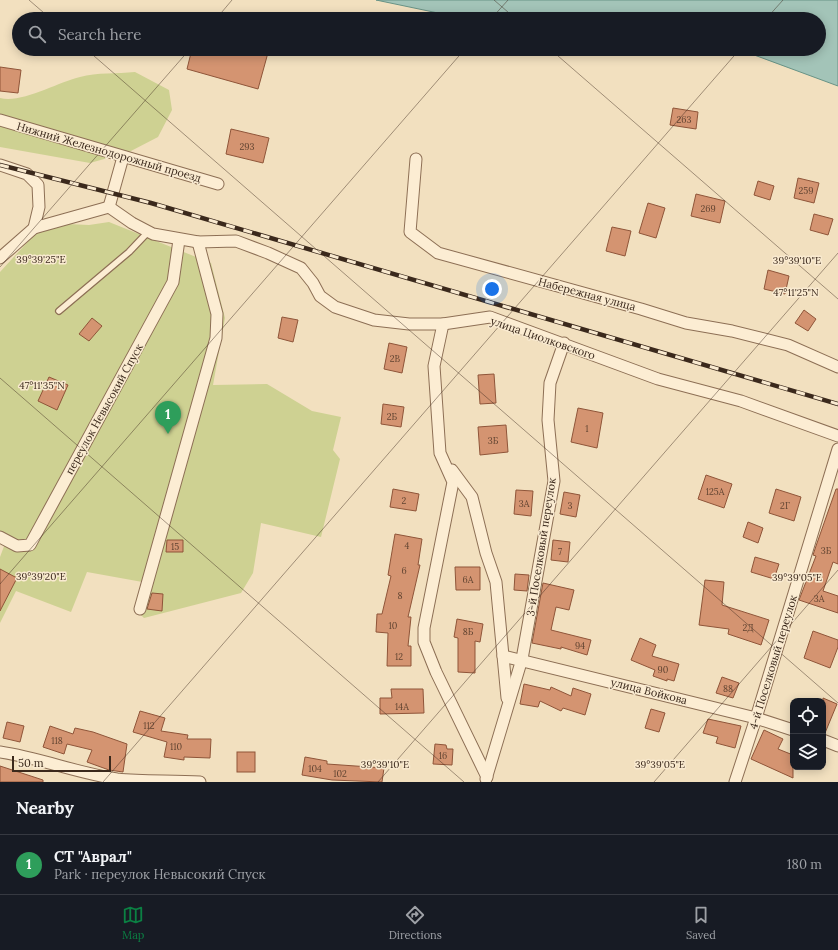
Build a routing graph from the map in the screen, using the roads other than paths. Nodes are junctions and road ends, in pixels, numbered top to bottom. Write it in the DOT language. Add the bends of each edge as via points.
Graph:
graph roads {
  1 [pos="0,120"];
  2 [pos="122,157"];
  3 [pos="416,159"];
  4 [pos="0,165"];
  5 [pos="218,184"];
  6 [pos="109,207"];
  7 [pos="34,228"];
  8 [pos="148,232"];
  9 [pos="179,240"];
  10 [pos="198,242"];
  11 [pos="0,258"];
  12 [pos="59,311"];
  13 [pos="443,324"];
  14 [pos="564,343"];
  15 [pos="838,367"];
  16 [pos="838,436"];
  17 [pos="838,449"];
  18 [pos="440,452"];
  19 [pos="0,537"];
  20 [pos="140,609"];
  21 [pos="503,656"];
  22 [pos="522,659"];
  23 [pos="508,703"];
  24 [pos="756,718"];
  25 [pos="790,729"];
  26 [pos="826,741"];
  27 [pos="838,746"];
  28 [pos="0,752"];
  29 [pos="486,780"];
  30 [pos="200,782"];
  31 [pos="735,782"];
  1 -- 2 [label="street, Нижний Железнодорожный проезд"];
  2 -- 5 [label="street, Нижний Железнодорожный проезд"];
  2 -- 6 [label="street"];
  3 -- 15 [label="street, Набережная улица" via="410,232 438,253 686,323 788,345"];
  4 -- 7 [label="street" via="27,174 38,185 39,207"];
  6 -- 7 [label="street"];
  6 -- 8 [label="street, улица Циолковского"];
  7 -- 11 [label="street"];
  8 -- 9 [label="street, улица Циолковского"];
  8 -- 12 [label="lane" via="129,252"];
  9 -- 10 [label="street, улица Циолковского"];
  9 -- 19 [label="street, переулок Невысокий Спуск" via="173,282 30,545 17,546"];
  10 -- 13 [label="street, улица Циолковского" via="236,241 301,268 320,296 342,309 374,320"];
  10 -- 20 [label="street" via="217,314 216,338"];
  13 -- 14 [label="street, улица Циолковского" via="490,317"];
  13 -- 18 [label="street, 3-й Поселковый переулок" via="434,366"];
  14 -- 16 [label="street, улица Циолковского" via="658,379 741,401"];
  14 -- 22 [label="street, 3-й Поселковый переулок" via="550,383 548,420 554,481"];
  17 -- 24 [label="street, 4-й Поселковый переулок"];
  18 -- 21 [label="street, 3-й Поселковый переулок" via="472,497 496,582"];
  18 -- 29 [label="street, 3-й Поселковый переулок" via="453,482 424,628 424,642"];
  21 -- 22 [label="street, улица Войкова"];
  21 -- 23 [label="street, 3-й Поселковый переулок"];
  22 -- 23 [label="street, 3-й Поселковый переулок"];
  22 -- 24 [label="street, улица Войкова"];
  23 -- 29 [label="street, 3-й Поселковый переулок"];
  24 -- 25 [label="street, улица Войкова"];
  24 -- 31 [label="street, 4-й Поселковый переулок"];
  26 -- 27 [label="street"];
  28 -- 30 [label="street" via="27,756 119,779"];
}
